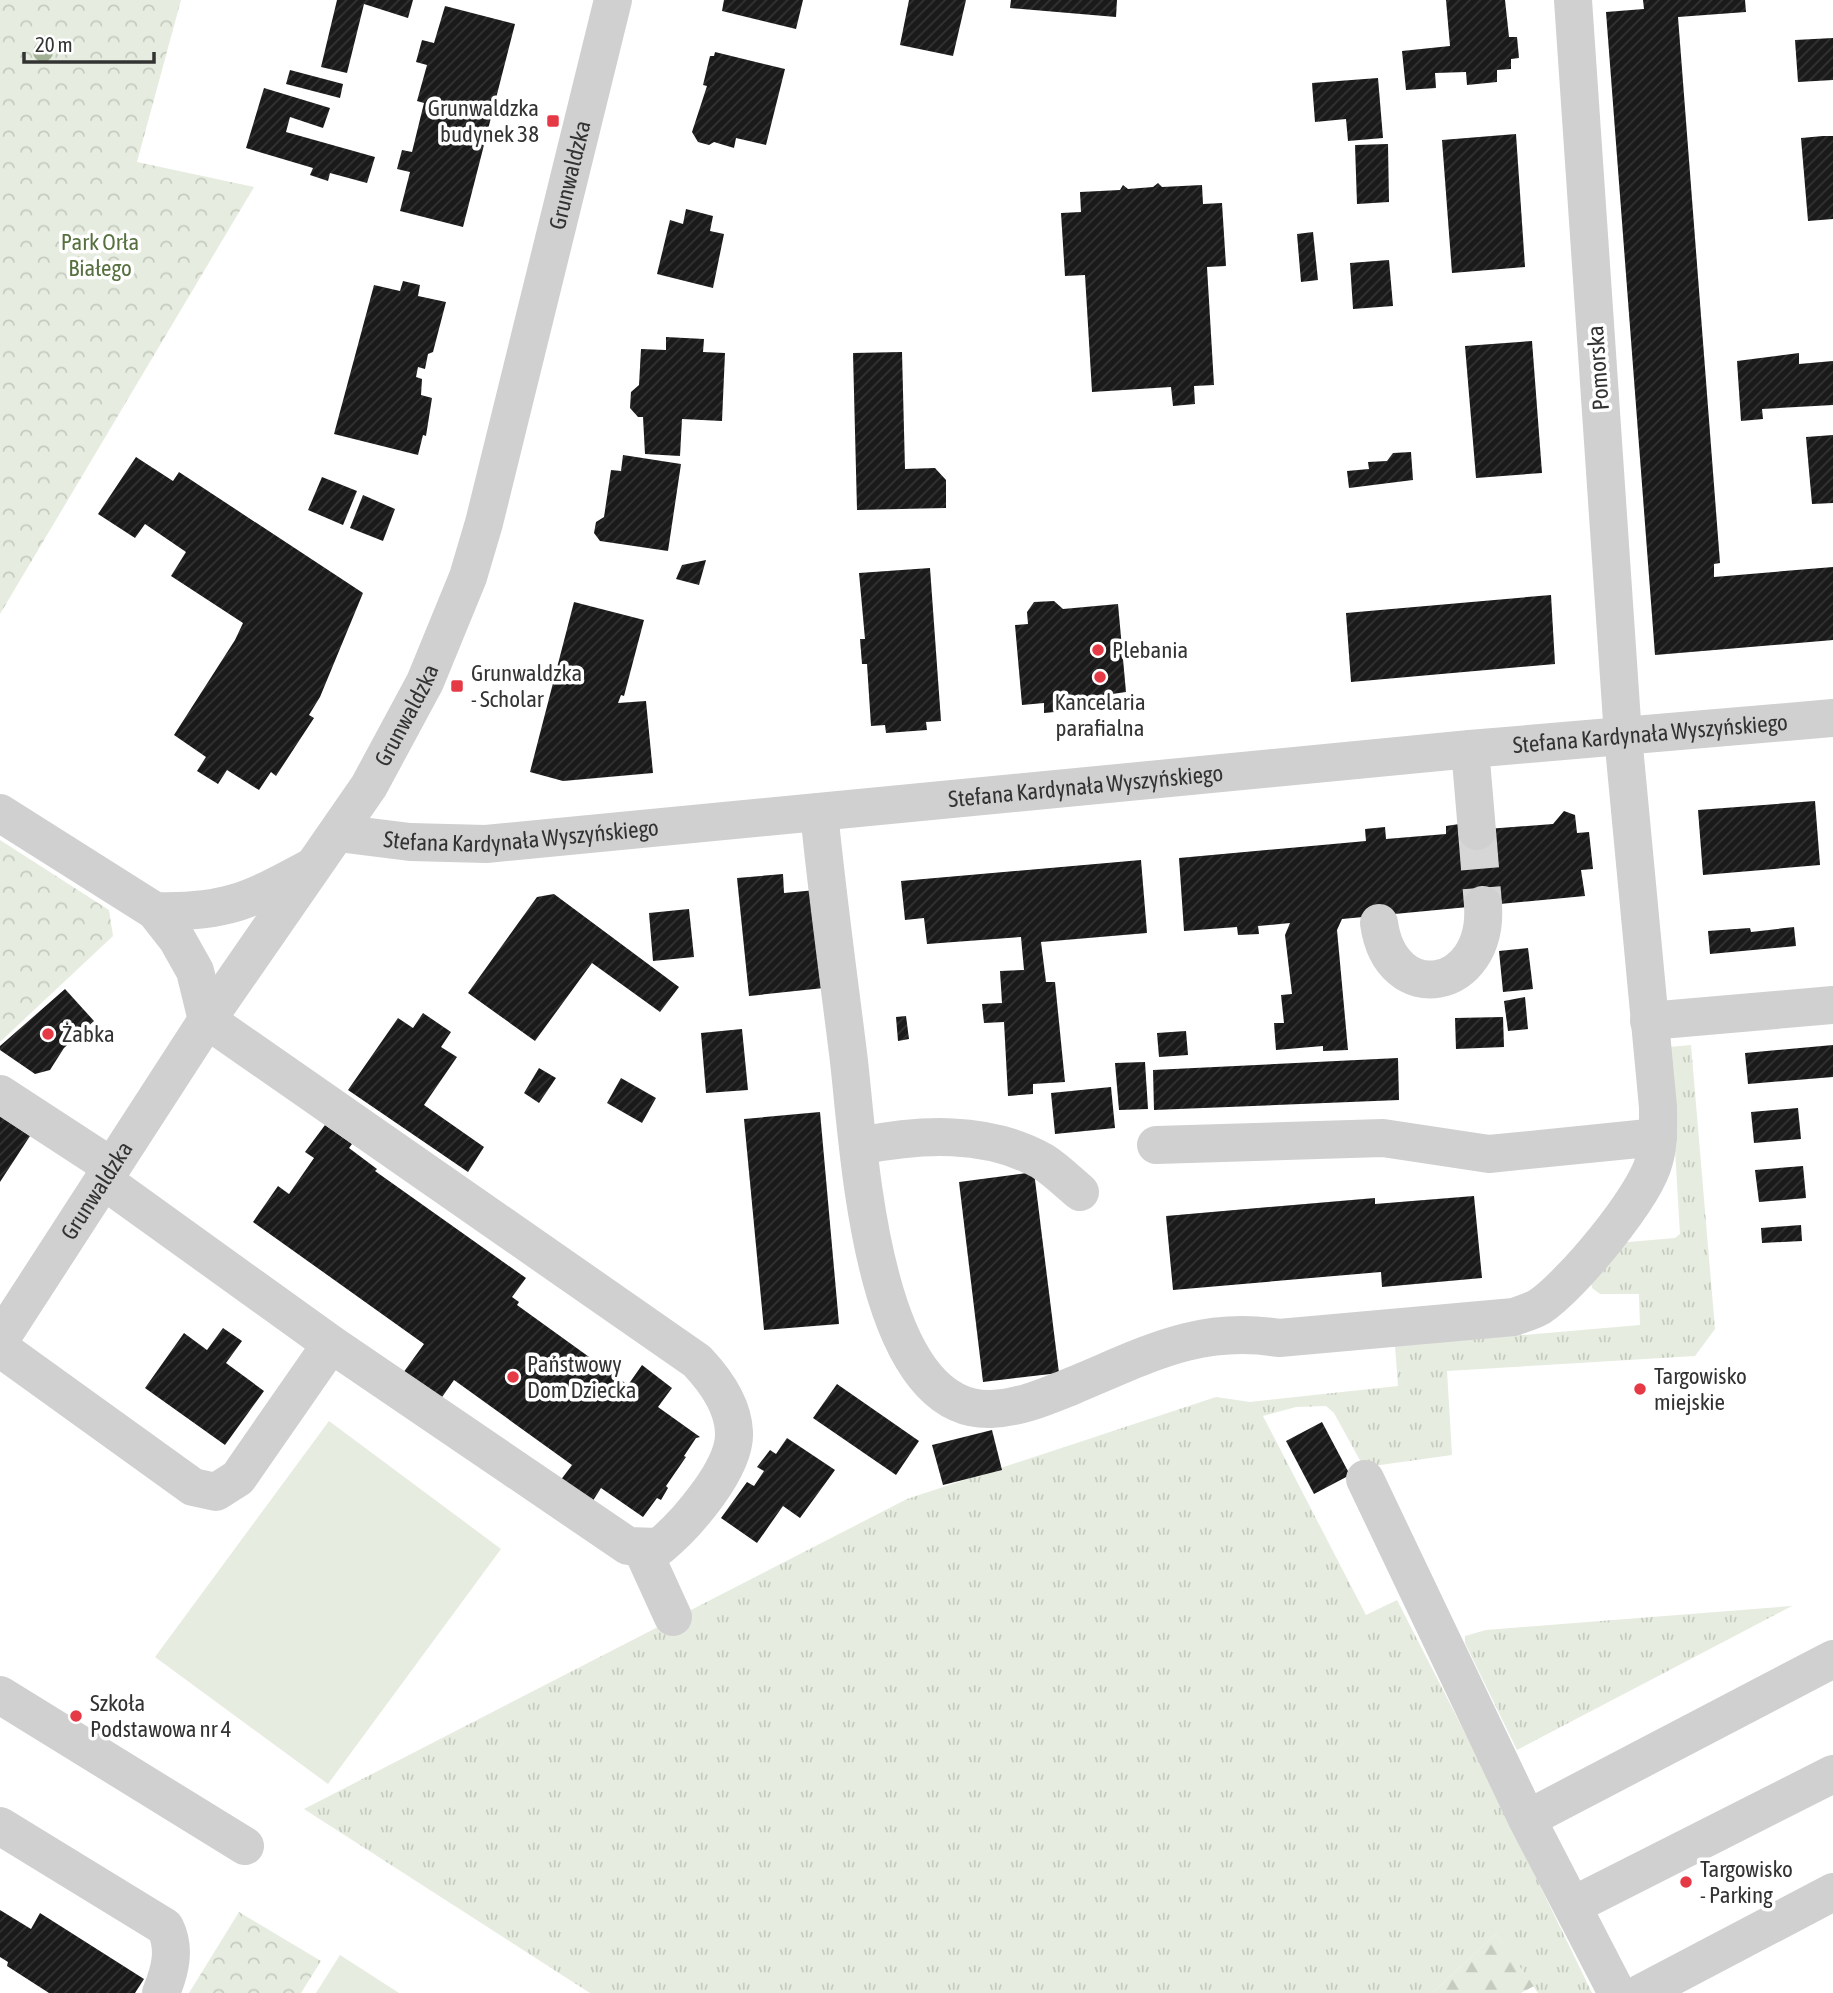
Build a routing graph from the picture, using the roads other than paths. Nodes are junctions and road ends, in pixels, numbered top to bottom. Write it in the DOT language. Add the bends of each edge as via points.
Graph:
graph roads {
  1 [pos="613,0"];
  2 [pos="1573,0"];
  3 [pos="1833,718"];
  4 [pos="1623,736"];
  5 [pos="1470,749"];
  6 [pos="819,812"];
  7 [pos="0,813"];
  8 [pos="1477,831"];
  9 [pos="338,833"];
  10 [pos="313,867"];
  11 [pos="1483,905"];
  12 [pos="155,911"];
  13 [pos="1378,923"];
  14 [pos="1833,1005"];
  15 [pos="207,1020"];
  16 [pos="1649,1021"];
  17 [pos="0,1094"];
  18 [pos="1658,1138"];
  19 [pos="1156,1145"];
  20 [pos="860,1146"];
  21 [pos="108,1174"];
  22 [pos="1080,1192"];
  23 [pos="0,1340"];
  24 [pos="331,1343"];
  25 [pos="0,1348"];
  26 [pos="1364,1479"];
  27 [pos="642,1549"];
  28 [pos="673,1617"];
  29 [pos="1833,1659"];
  30 [pos="0,1695"];
  31 [pos="1833,1774"];
  32 [pos="1527,1819"];
  33 [pos="0,1826"];
  34 [pos="246,1846"];
  35 [pos="1833,1892"];
  36 [pos="1574,1905"];
  37 [pos="161,1993"];
  38 [pos="1617,1993"];
  39 [pos="1641,1993"];
  1 -- 9 [label="street, Grunwaldzka" via="468,577 398,736"];
  2 -- 4 [label="street, Pomorska"];
  3 -- 4 [label="street, Stefana Kardynała Wyszyńskiego"];
  4 -- 5 [label="street, Stefana Kardynała Wyszyńskiego"];
  4 -- 16 [label="street, Pomorska"];
  5 -- 6 [label="street, Stefana Kardynała Wyszyńskiego"];
  5 -- 8 [label="street"];
  6 -- 9 [label="street, Stefana Kardynała Wyszyńskiego" via="485,844 410,842"];
  6 -- 20 [label="street, Pomorska"];
  7 -- 12 [label="street"];
  9 -- 10 [label="street, Grunwaldzka"];
  10 -- 12 [label="street" via="266,892 216,910"];
  10 -- 15 [label="street, Grunwaldzka"];
  11 -- 13 [label="street" via="1482,940 1474,955 1444,977 1425,979 1405,973 1382,946"];
  12 -- 15 [label="street" via="195,971"];
  14 -- 16 [label="street"];
  15 -- 21 [label="street, Grunwaldzka"];
  15 -- 27 [label="street" via="697,1361 713,1379 734,1432 723,1471 677,1532 659,1547"];
  16 -- 18 [label="street, Pomorska"];
  17 -- 21 [label="street"];
  18 -- 19 [label="street" via="1489,1154 1372,1138"];
  18 -- 20 [label="street, Pomorska" via="1645,1183 1609,1234 1538,1307 1514,1317 1279,1338 1252,1334 1187,1339 1036,1401 990,1409 957,1402 930,1384 908,1351 883,1290 867,1217"];
  20 -- 22 [label="street" via="908,1137 968,1138 1010,1146 1044,1162"];
  21 -- 23 [label="street, Grunwaldzka"];
  21 -- 24 [label="street"];
  24 -- 25 [label="street" via="238,1478 216,1492 193,1486"];
  24 -- 27 [label="street" via="618,1541"];
  26 -- 32 [label="street"];
  27 -- 28 [label="street"];
  29 -- 32 [label="street"];
  30 -- 34 [label="street"];
  31 -- 36 [label="street"];
  32 -- 36 [label="street"];
  33 -- 37 [label="street" via="165,1927 172,1942"];
  35 -- 39 [label="street"];
  36 -- 38 [label="street"];
}
